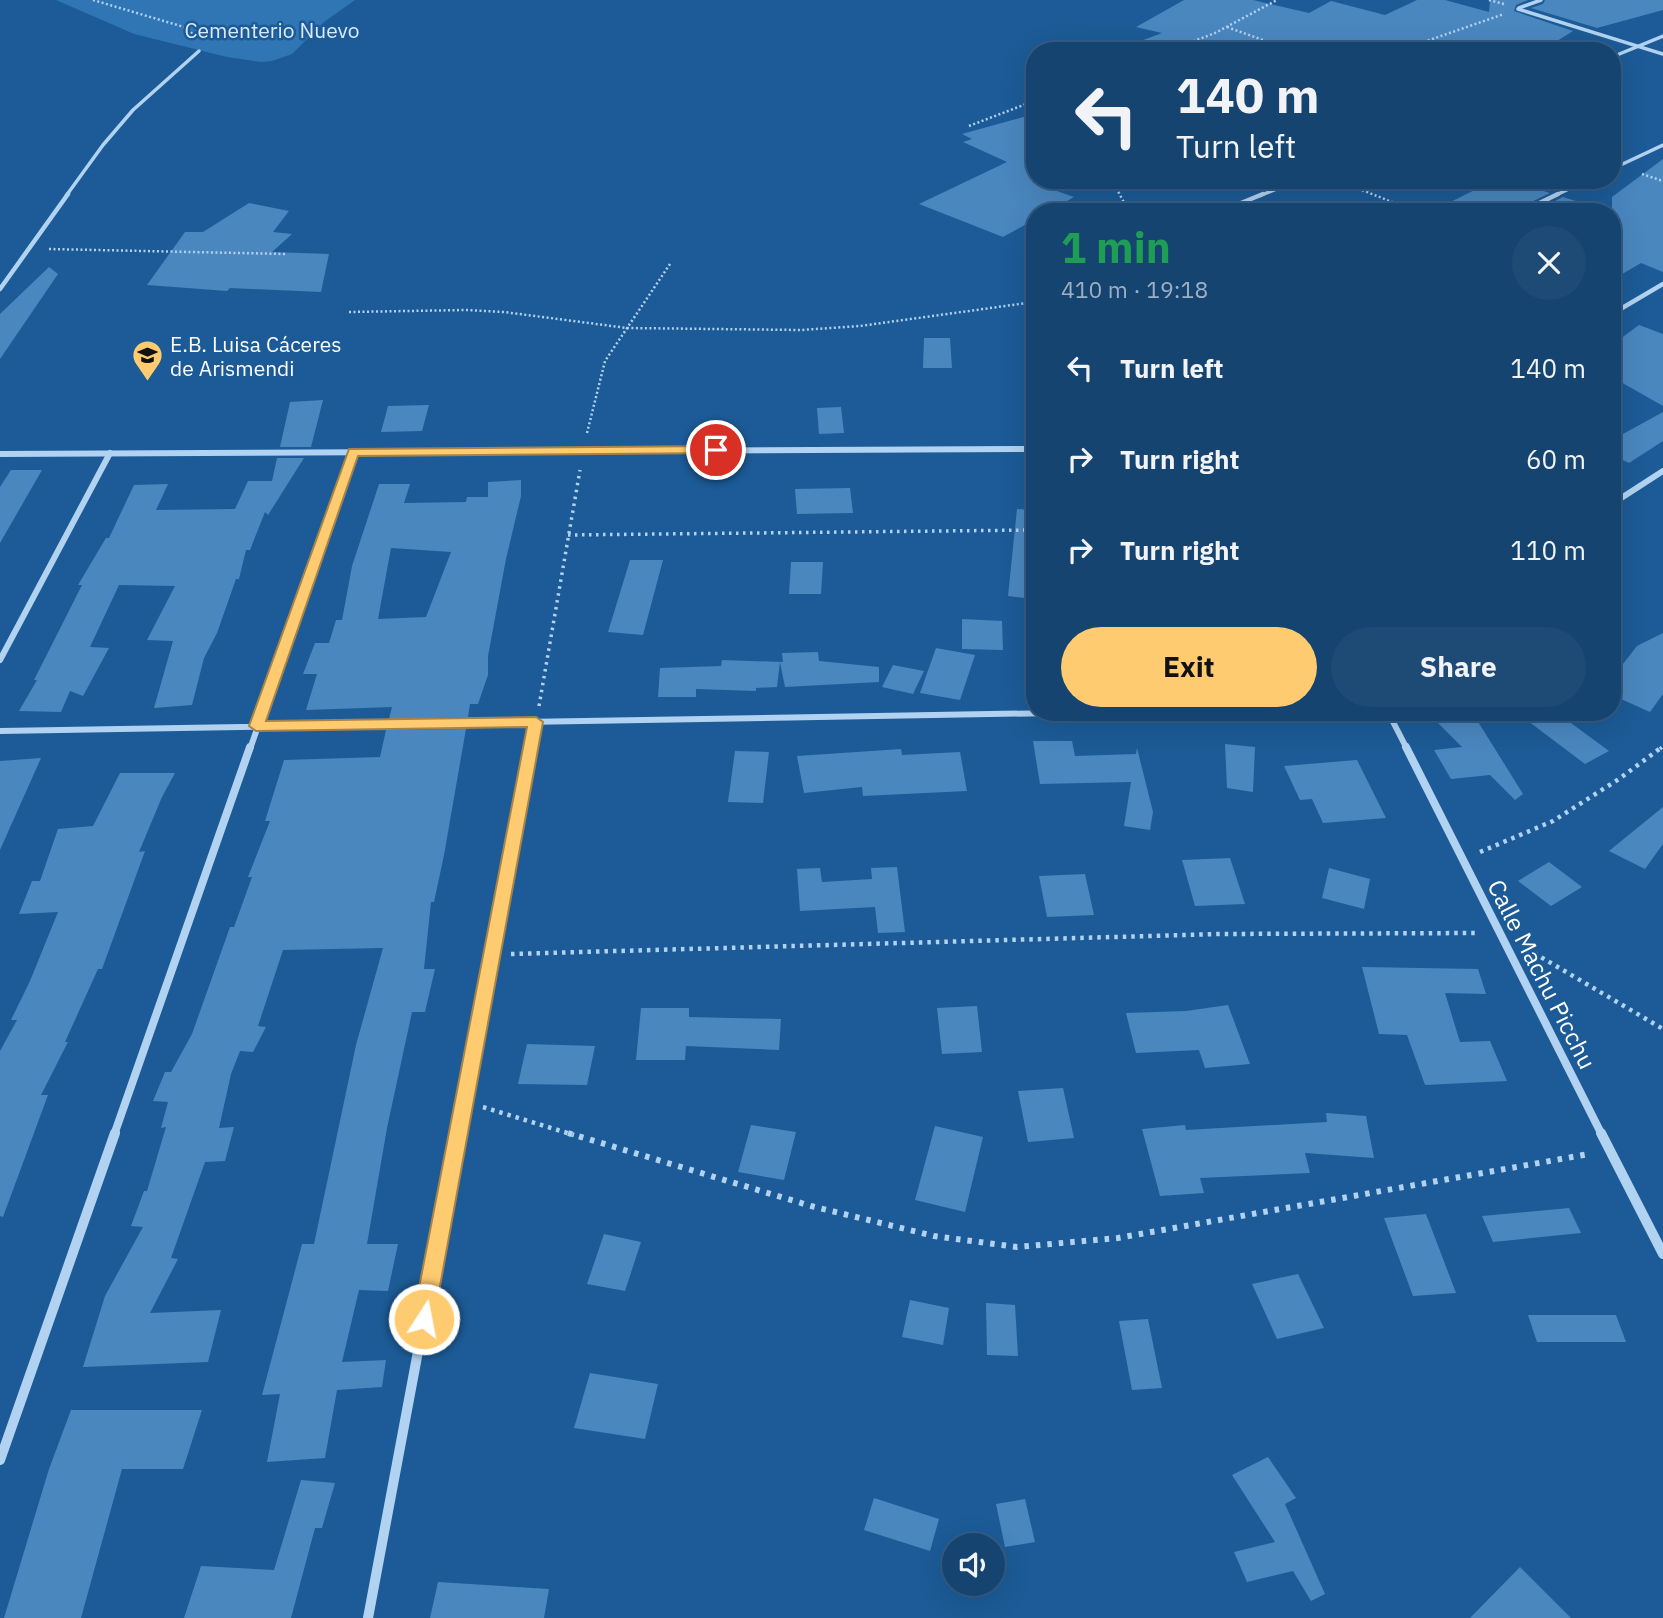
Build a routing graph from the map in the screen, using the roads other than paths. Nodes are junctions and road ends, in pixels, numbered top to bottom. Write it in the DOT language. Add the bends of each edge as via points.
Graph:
graph roads {
  1 [pos="1541,0"];
  2 [pos="1663,36"];
  3 [pos="1638,46"];
  4 [pos="199,51"];
  5 [pos="1621,53"];
  6 [pos="1663,54"];
  7 [pos="1663,145"];
  8 [pos="1621,165"];
  9 [pos="1276,189"];
  10 [pos="1569,189"];
  11 [pos="1242,203"];
  12 [pos="1540,203"];
  13 [pos="1663,284"];
  14 [pos="0,289"];
  15 [pos="1621,309"];
  16 [pos="1026,449"];
  17 [pos="354,452"];
  18 [pos="110,453"];
  19 [pos="0,454"];
  20 [pos="1663,471"];
  21 [pos="1621,498"];
  22 [pos="0,660"];
  23 [pos="1026,713"];
  24 [pos="1393,721"];
  25 [pos="536,722"];
  26 [pos="256,726"];
  27 [pos="0,731"];
  28 [pos="1663,1254"];
  29 [pos="0,1460"];
  30 [pos="368,1618"];
  1 -- 3 [label="street" via="1518,9"];
  2 -- 3 [label="street"];
  3 -- 5 [label="street"];
  3 -- 6 [label="street"];
  4 -- 14 [label="street" via="133,110 103,145"];
  7 -- 8 [label="street"];
  9 -- 11 [label="street"];
  10 -- 12 [label="street"];
  13 -- 15 [label="street"];
  16 -- 17 [label="street"];
  17 -- 18 [label="street"];
  17 -- 26 [label="street"];
  18 -- 19 [label="street"];
  18 -- 22 [label="street"];
  20 -- 21 [label="street"];
  23 -- 25 [label="street"];
  24 -- 28 [label="street, Calle Machu Picchu"];
  25 -- 26 [label="street"];
  25 -- 30 [label="street"];
  26 -- 27 [label="street"];
  26 -- 29 [label="street"];
}
